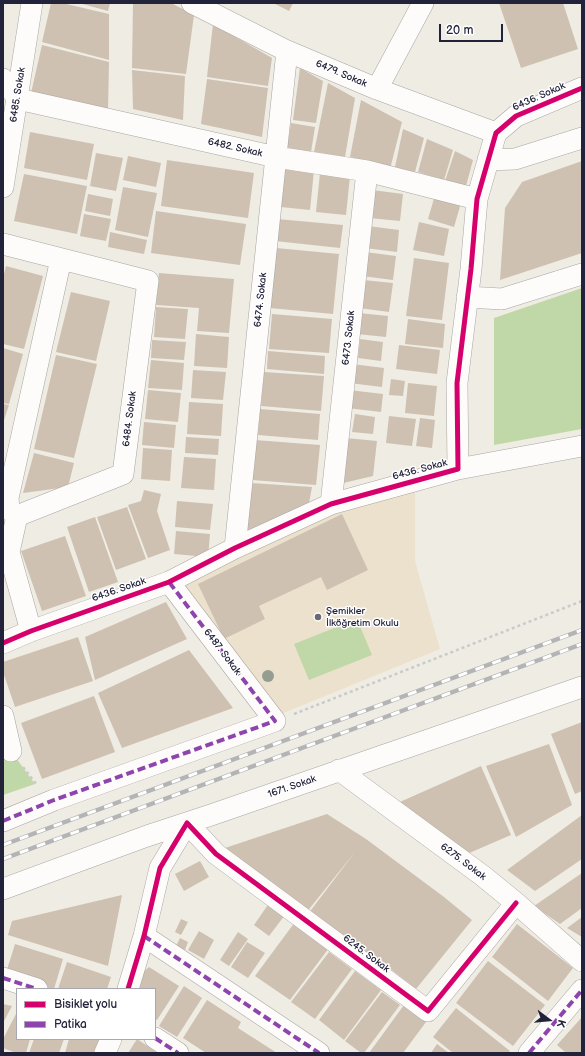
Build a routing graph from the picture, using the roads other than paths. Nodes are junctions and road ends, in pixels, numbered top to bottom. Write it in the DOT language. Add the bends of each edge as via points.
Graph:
graph roads {
  1 [pos="32,3"];
  2 [pos="192,3"];
  3 [pos="423,3"];
  4 [pos="287,51"];
  5 [pos="3,79"];
  6 [pos="582,88"];
  7 [pos="377,89"];
  8 [pos="18,99"];
  9 [pos="496,133"];
  10 [pos="582,138"];
  11 [pos="276,157"];
  12 [pos="488,160"];
  13 [pos="367,171"];
  14 [pos="3,187"];
  15 [pos="477,199"];
  16 [pos="3,244"];
  17 [pos="61,259"];
  18 [pos="582,274"];
  19 [pos="467,296"];
  20 [pos="582,446"];
  21 [pos="458,469"];
  22 [pos="331,504"];
  23 [pos="17,516"];
  24 [pos="235,548"];
  25 [pos="170,582"];
  26 [pos="31,631"];
  27 [pos="3,643"];
  28 [pos="582,687"];
  29 [pos="3,716"];
  30 [pos="11,751"];
  31 [pos="339,770"];
  32 [pos="3,821"];
  33 [pos="187,823"];
  34 [pos="3,888"];
  35 [pos="516,903"];
  36 [pos="144,936"];
  37 [pos="582,961"];
  38 [pos="3,978"];
  39 [pos="34,988"];
  40 [pos="128,988"];
  41 [pos="582,990"];
  42 [pos="156,1039"];
  43 [pos="111,1040"];
  44 [pos="105,1053"];
  45 [pos="178,1053"];
  46 [pos="319,1053"];
  47 [pos="529,1053"];
  1 -- 8 [label="street, 6485. Sokak"];
  2 -- 4 [label="street, 6479. Sokak"];
  3 -- 7 [label="street"];
  4 -- 7 [label="street, 6479. Sokak"];
  4 -- 11 [label="street, 6474. Sokak"];
  5 -- 8 [label="street"];
  6 -- 9 [label="street, 6436. Sokak" via="516,116"];
  7 -- 9 [label="street, 6479. Sokak"];
  8 -- 11 [label="street, 6482. Sokak"];
  8 -- 14 [label="street, 6485. Sokak"];
  9 -- 12 [label="street, 6436. Sokak"];
  10 -- 12 [label="street" via="515,159"];
  11 -- 13 [label="street, 6482. Sokak"];
  11 -- 24 [label="street, 6474. Sokak"];
  12 -- 15 [label="street, 6436. Sokak"];
  13 -- 15 [label="street, 6482. Sokak"];
  13 -- 22 [label="street, 6473. Sokak"];
  15 -- 19 [label="street, 6436. Sokak"];
  16 -- 17 [label="street, 6484. Sokak"];
  17 -- 23 [label="street" via="8,498 9,509"];
  17 -- 23 [label="street, 6484. Sokak" via="148,281 124,474"];
  18 -- 19 [label="street" via="502,299"];
  19 -- 21 [label="street, 6436. Sokak" via="457,383"];
  20 -- 21 [label="street"];
  21 -- 22 [label="street, 6436. Sokak"];
  22 -- 24 [label="street, 6436. Sokak"];
  23 -- 26 [label="street" via="10,552"];
  24 -- 25 [label="street, 6436. Sokak"];
  25 -- 26 [label="street, 6436. Sokak"];
  25 -- 32 [label="street, 6487. Sokak" via="275,721 54,800"];
  26 -- 27 [label="street, 6436. Sokak"];
  28 -- 31 [label="street, 1671. Sokak"];
  29 -- 30 [label="street"];
  31 -- 33 [label="street, 1671. Sokak"];
  31 -- 35 [label="street, 6275. Sokak"];
  33 -- 34 [label="street, 1671. Sokak"];
  33 -- 35 [label="street, 6245. Sokak" via="216,854 428,1011"];
  33 -- 36 [label="street" via="160,868"];
  35 -- 37 [label="street, 6275. Sokak"];
  36 -- 40 [label="street"];
  36 -- 46 [label="street"];
  38 -- 39 [label="street"];
  41 -- 47 [label="street"];
  42 -- 45 [label="street"];
  43 -- 44 [label="street"];
}
